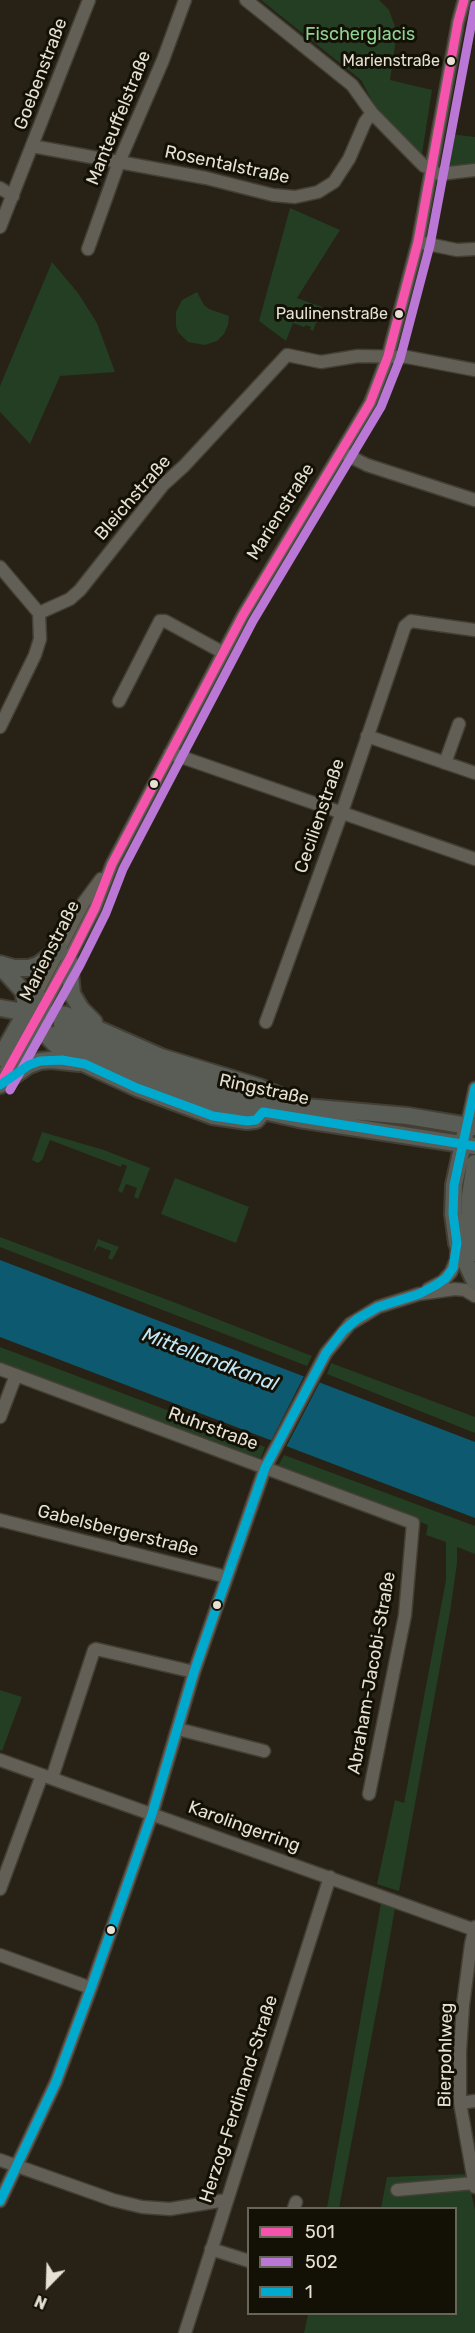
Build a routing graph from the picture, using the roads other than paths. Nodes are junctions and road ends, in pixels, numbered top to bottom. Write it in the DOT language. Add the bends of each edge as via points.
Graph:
graph roads {
  1 [pos="89,0"];
  2 [pos="185,0"];
  3 [pos="246,0"];
  4 [pos="458,0"];
  5 [pos="464,0"];
  6 [pos="458,22"];
  7 [pos="372,113"];
  8 [pos="32,147"];
  9 [pos="119,162"];
  10 [pos="432,170"];
  11 [pos="475,170"];
  12 [pos="0,189"];
  13 [pos="13,196"];
  14 [pos="0,227"];
  15 [pos="418,242"];
  16 [pos="88,249"];
  17 [pos="475,249"];
  18 [pos="388,356"];
  19 [pos="475,370"];
  20 [pos="341,452"];
  21 [pos="475,500"];
  22 [pos="0,567"];
  23 [pos="39,613"];
  24 [pos="475,630"];
  25 [pos="222,652"];
  26 [pos="119,701"];
  27 [pos="459,724"];
  28 [pos="0,727"];
  29 [pos="367,736"];
  30 [pos="170,753"];
  31 [pos="445,763"];
  32 [pos="475,773"];
  33 [pos="342,812"];
  34 [pos="475,859"];
  35 [pos="64,955"];
  36 [pos="0,965"];
  37 [pos="3,995"];
  38 [pos="33,1012"];
  39 [pos="266,1022"];
  40 [pos="104,1031"];
  41 [pos="0,1058"];
  42 [pos="85,1064"];
  43 [pos="0,1085"];
  44 [pos="475,1088"];
  45 [pos="306,1107"];
  46 [pos="263,1112"];
  47 [pos="471,1126"];
  48 [pos="469,1145"];
  49 [pos="475,1163"];
  50 [pos="457,1244"];
  51 [pos="475,1253"];
  52 [pos="475,1282"];
  53 [pos="419,1294"];
  54 [pos="475,1296"];
  55 [pos="0,1369"];
  56 [pos="16,1375"];
  57 [pos="0,1417"];
  58 [pos="265,1468"];
  59 [pos="0,1520"];
  60 [pos="413,1523"];
  61 [pos="227,1577"];
  62 [pos="195,1672"];
  63 [pos="178,1729"];
  64 [pos="264,1751"];
  65 [pos="0,1760"];
  66 [pos="47,1777"];
  67 [pos="369,1794"];
  68 [pos="152,1814"];
  69 [pos="330,1877"];
  70 [pos="0,1889"];
  71 [pos="475,1929"];
  72 [pos="0,1955"];
  73 [pos="91,1988"];
  74 [pos="475,2101"];
  75 [pos="460,2103"];
  76 [pos="0,2160"];
  77 [pos="18,2166"];
  78 [pos="475,2185"];
  79 [pos="397,2190"];
  80 [pos="226,2200"];
  81 [pos="0,2201"];
  82 [pos="211,2249"];
  83 [pos="247,2260"];
  84 [pos="185,2333"];
  1 -- 8 [label="street, Goebenstraße"];
  2 -- 9 [label="street, Manteuffelstraße"];
  3 -- 7 [label="street" via="352,84"];
  4 -- 6 [label="street, Marienstraße"];
  5 -- 6 [label="street, Marienstraße"];
  6 -- 10 [label="street, Marienstraße"];
  7 -- 9 [label="street, Rosentalstraße" via="339,176 328,187 305,196 273,195"];
  7 -- 10 [label="street"];
  8 -- 9 [label="street, Rosentalstraße"];
  8 -- 13 [label="street, Goebenstraße"];
  9 -- 16 [label="street, Manteuffelstraße"];
  10 -- 11 [label="street" via="440,174"];
  10 -- 15 [label="street, Marienstraße"];
  12 -- 13 [label="street"];
  13 -- 14 [label="street, Goebenstraße"];
  15 -- 17 [label="street" via="457,250"];
  15 -- 18 [label="street, Marienstraße"];
  18 -- 19 [label="street"];
  18 -- 20 [label="street, Marienstraße" via="370,403"];
  18 -- 23 [label="street, Bleichstraße" via="321,362 286,355 145,506 80,590"];
  20 -- 21 [label="street" via="368,465"];
  20 -- 25 [label="street, Marienstraße" via="268,568"];
  22 -- 23 [label="street"];
  23 -- 28 [label="street" via="40,639 35,655"];
  24 -- 29 [label="street, Cecilienstraße" via="407,622"];
  25 -- 26 [label="street" via="160,621"];
  25 -- 30 [label="street, Marienstraße"];
  27 -- 31 [label="street"];
  29 -- 31 [label="street"];
  29 -- 33 [label="street, Cecilienstraße"];
  30 -- 33 [label="street"];
  30 -- 35 [label="street, Marienstraße" via="112,864 95,908"];
  31 -- 32 [label="street"];
  33 -- 34 [label="street"];
  33 -- 39 [label="street, Cecilienstraße"];
  35 -- 36 [label="main road" via="29,968"];
  35 -- 38 [label="street, Marienstraße"];
  35 -- 40 [label="main road" via="76,1002"];
  36 -- 38 [label="main road" via="23,991"];
  37 -- 38 [label="main road" via="17,1011"];
  38 -- 40 [label="main road" via="66,1015"];
  38 -- 41 [label="main road, Marienstraße"];
  38 -- 42 [label="main road" via="46,1035"];
  38 -- 43 [label="main road, Marienstraße"];
  40 -- 45 [label="main road" via="161,1057 259,1087"];
  42 -- 43 [label="main road" via="40,1061"];
  42 -- 46 [label="main road" via="213,1116 247,1121"];
  44 -- 47 [label="street"];
  45 -- 46 [label="main road, Ringstraße" via="207,1087 60,1029 101,1058 148,1079 213,1101"];
  45 -- 47 [label="main road, Ringstraße"];
  46 -- 48 [label="main road, Ringstraße"];
  47 -- 48 [label="main road"];
  48 -- 50 [label="main road" via="453,1201"];
  49 -- 51 [label="main road" via="469,1219"];
  50 -- 52 [label="main road"];
  50 -- 53 [label="street" via="456,1263 449,1275"];
  53 -- 54 [label="street" via="455,1289"];
  53 -- 58 [label="street" via="378,1307 343,1331 322,1360"];
  55 -- 56 [label="street, Ruhrstraße"];
  56 -- 57 [label="street"];
  56 -- 58 [label="street, Ruhrstraße"];
  58 -- 60 [label="street, Ruhrstraße"];
  58 -- 61 [label="street"];
  59 -- 61 [label="street, Gabelsbergerstraße"];
  60 -- 67 [label="street, Abraham-Jacobi-Straße" via="405,1615"];
  61 -- 62 [label="street"];
  62 -- 63 [label="street"];
  62 -- 66 [label="street" via="94,1650"];
  63 -- 64 [label="street"];
  63 -- 68 [label="street"];
  65 -- 66 [label="street, Karolingerring"];
  66 -- 68 [label="street, Karolingerring"];
  66 -- 70 [label="street"];
  68 -- 69 [label="street, Karolingerring"];
  68 -- 73 [label="street"];
  69 -- 71 [label="street, Karolingerring"];
  69 -- 80 [label="street, Herzog-Ferdinand-Straße"];
  71 -- 75 [label="street, Bierpohlweg" via="463,2005"];
  72 -- 73 [label="street"];
  73 -- 77 [label="street" via="56,2082"];
  74 -- 75 [label="street"];
  75 -- 78 [label="street, Bierpohlweg"];
  76 -- 77 [label="street"];
  77 -- 80 [label="street" via="142,2207 170,2209"];
  77 -- 81 [label="street"];
  78 -- 79 [label="street, Bierpohlweg"];
  80 -- 82 [label="street, Herzog-Ferdinand-Straße"];
  82 -- 83 [label="street"];
  82 -- 84 [label="street, Herzog-Ferdinand-Straße"];
}
